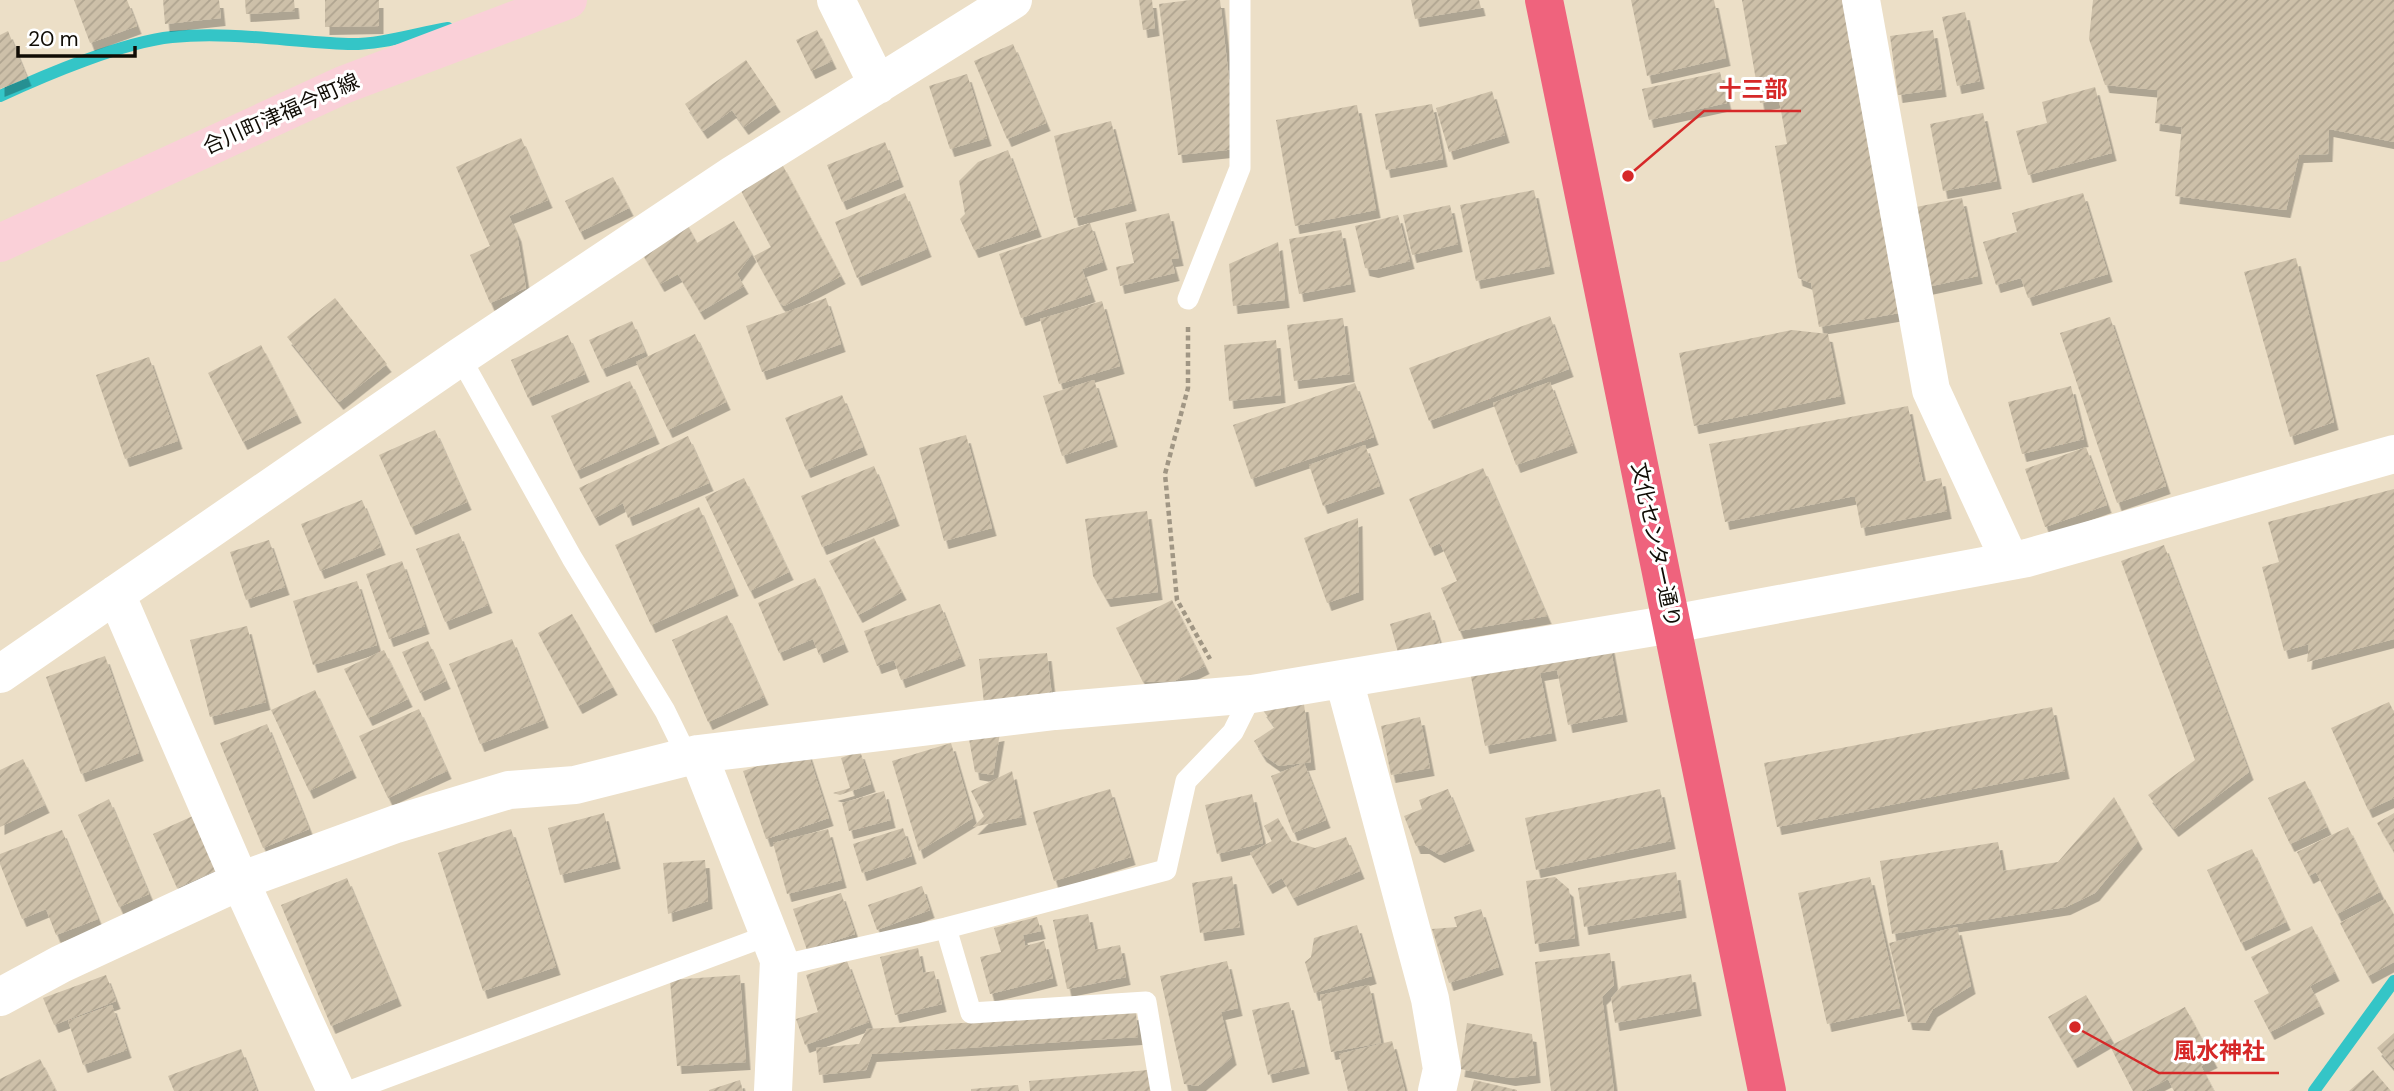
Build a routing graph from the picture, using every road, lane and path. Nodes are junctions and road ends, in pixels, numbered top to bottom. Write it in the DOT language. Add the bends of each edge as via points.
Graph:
graph roads {
  1 [pos="568,0"];
  2 [pos="836,0"];
  3 [pos="1013,0"];
  4 [pos="1240,0"];
  5 [pos="1544,0"];
  6 [pos="1861,0"];
  7 [pos="878,85"];
  8 [pos="0,243"];
  9 [pos="1188,299"];
  10 [pos="460,357"];
  11 [pos="2394,454"];
  12 [pos="2010,561"];
  13 [pos="116,594"];
  14 [pos="1672,624"];
  15 [pos="0,674"];
  16 [pos="1344,680"];
  17 [pos="1242,695"];
  18 [pos="693,755"];
  19 [pos="240,881"];
  20 [pos="946,928"];
  21 [pos="774,950"];
  22 [pos="0,997"];
  23 [pos="336,1091"];
  24 [pos="350,1091"];
  25 [pos="773,1091"];
  26 [pos="1161,1091"];
  27 [pos="1437,1091"];
  28 [pos="1767,1091"];
  1 -- 8 [label="street, 合川町津福今町線" via="343,85"];
  2 -- 7 [label="street"];
  3 -- 7 [label="street"];
  4 -- 9 [label="lane" via="1241,168"];
  5 -- 14 [label="highway, 文化センター通り"];
  6 -- 12 [label="street" via="1931,390"];
  7 -- 10 [label="street" via="734,174"];
  9 -- 17 [label="path" via="1188,388 1165,474 1177,600"];
  10 -- 13 [label="street"];
  10 -- 18 [label="lane" via="572,558"];
  11 -- 12 [label="street"];
  12 -- 14 [label="street"];
  13 -- 15 [label="street"];
  13 -- 19 [label="street"];
  14 -- 16 [label="street"];
  14 -- 28 [label="highway, 文化センター通り"];
  16 -- 17 [label="street"];
  16 -- 27 [label="street" via="1430,999 1442,1069"];
  17 -- 18 [label="street" via="1055,711"];
  17 -- 20 [label="lane" via="1233,732 1186,781 1166,870"];
  18 -- 19 [label="street" via="575,785 509,790 396,824"];
  18 -- 21 [label="street"];
  19 -- 22 [label="street"];
  19 -- 23 [label="street"];
  20 -- 21 [label="lane"];
  20 -- 26 [label="lane" via="971,1013 1146,1002"];
  21 -- 24 [label="lane"];
  21 -- 25 [label="street"];
}
